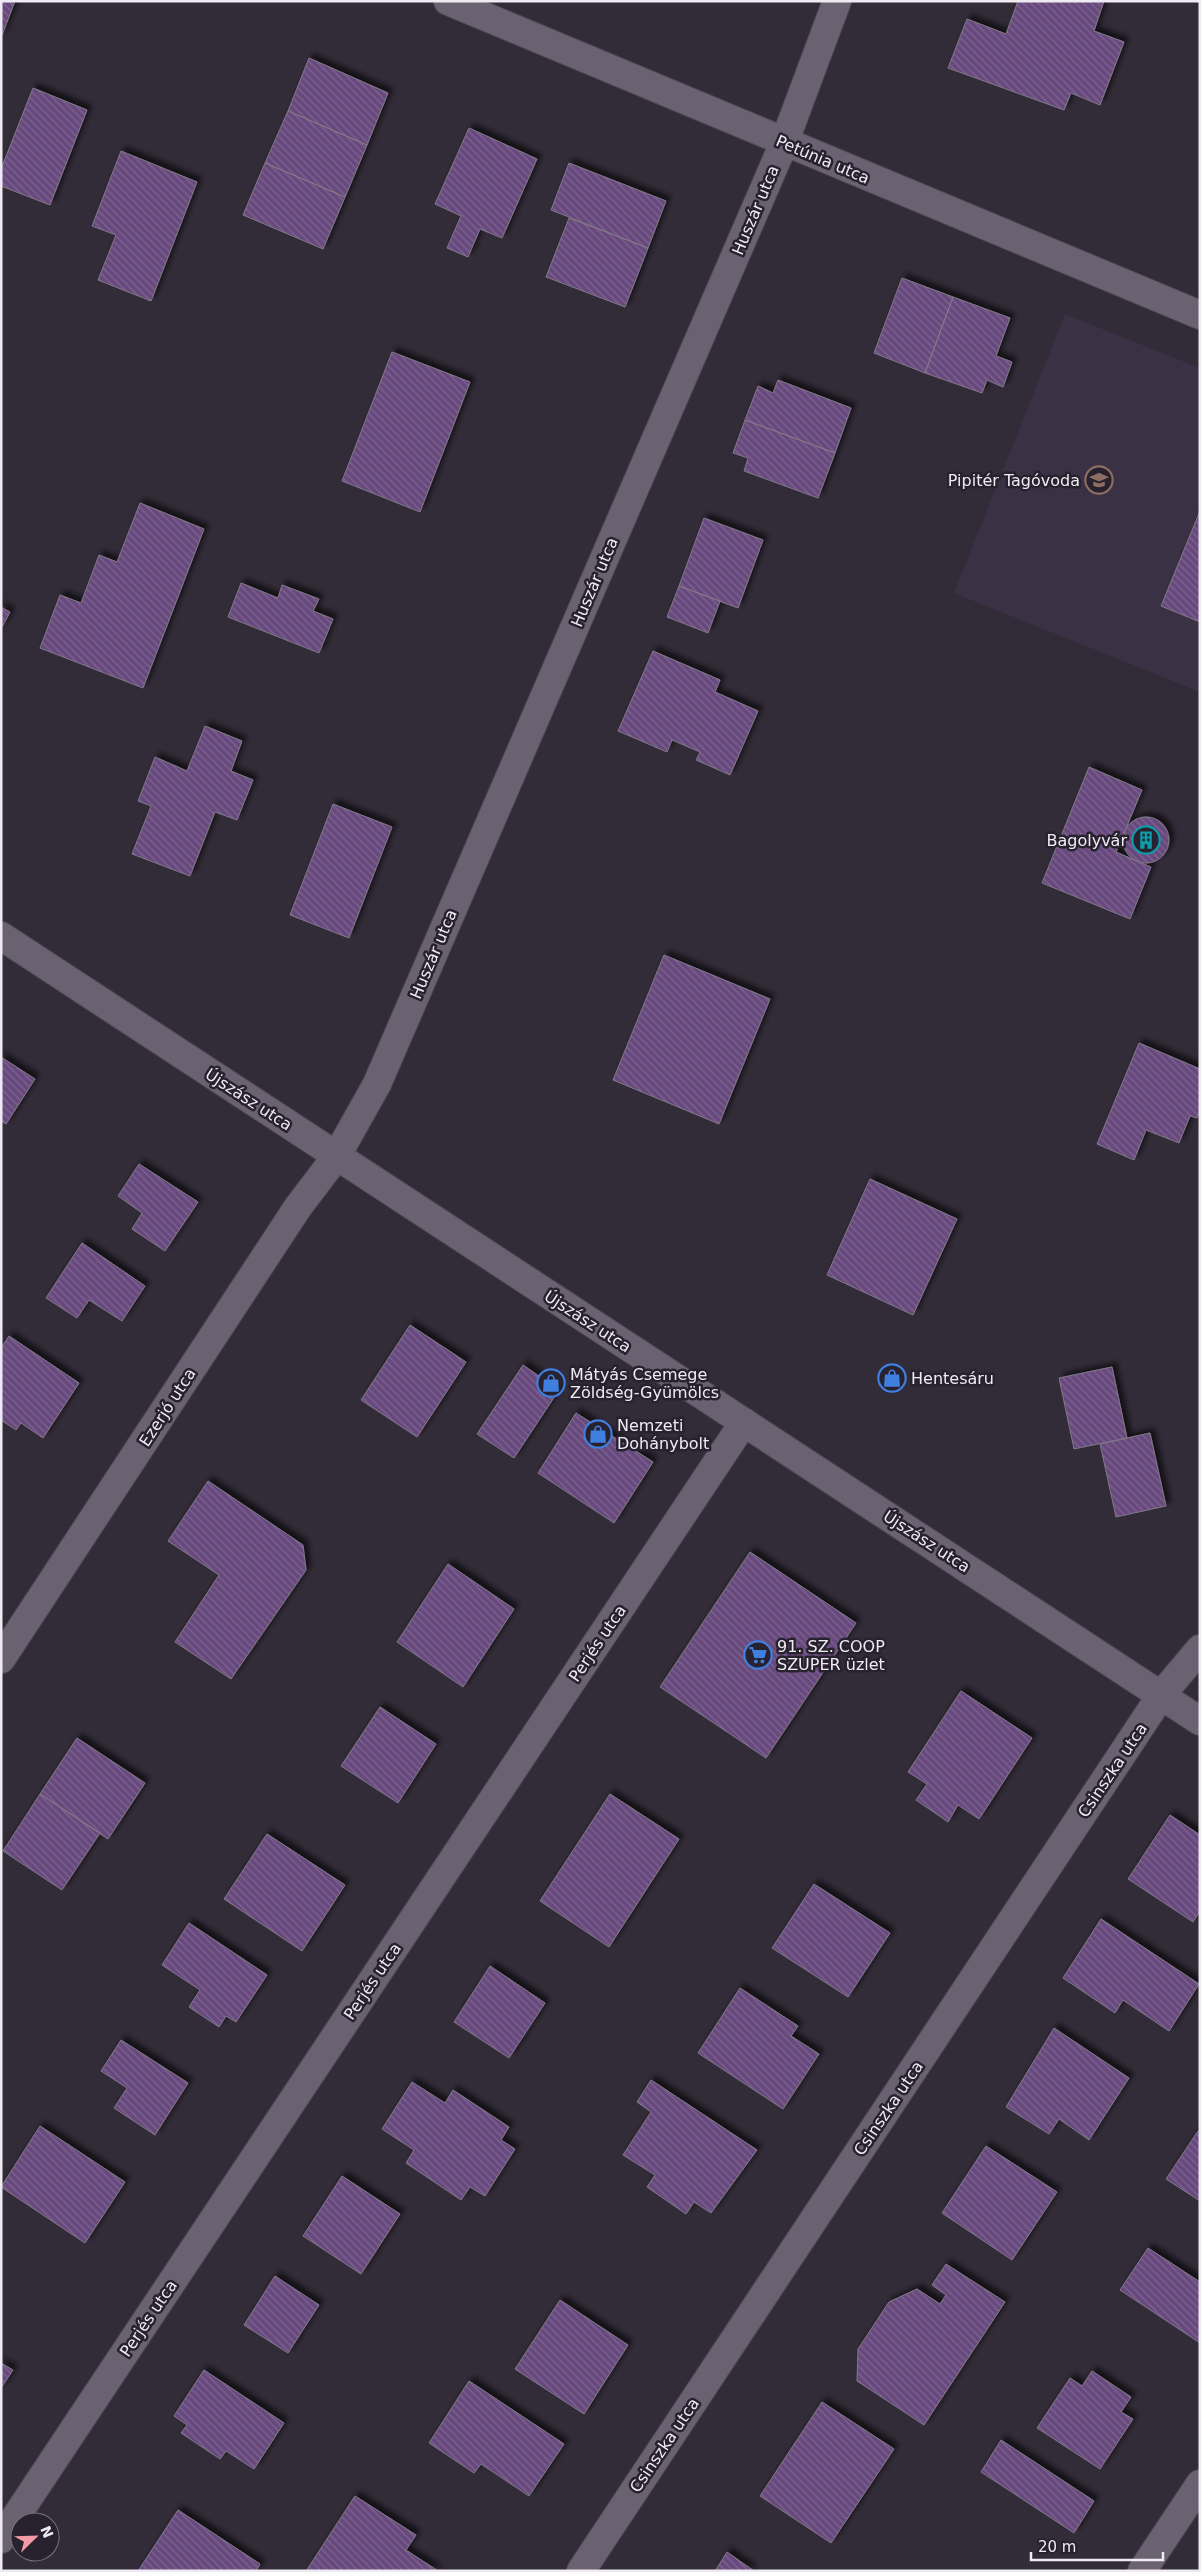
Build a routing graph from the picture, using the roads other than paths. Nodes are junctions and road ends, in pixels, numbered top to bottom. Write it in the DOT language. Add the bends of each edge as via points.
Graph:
graph roads {
  1 [pos="448,1"];
  2 [pos="837,1"];
  3 [pos="784,142"];
  4 [pos="1200,315"];
  5 [pos="1,936"];
  6 [pos="336,1157"];
  7 [pos="744,1422"];
  8 [pos="1200,1649"];
  9 [pos="1,1659"];
  10 [pos="1162,1694"];
  11 [pos="1200,1721"];
  12 [pos="1200,2484"];
  13 [pos="1,2539"];
  14 [pos="581,2571"];
  15 [pos="1142,2571"];
  1 -- 3 [label="street, Petúnia utca"];
  2 -- 3 [label="street, Huszár utca"];
  3 -- 4 [label="street, Petúnia utca"];
  3 -- 6 [label="street, Huszár utca" via="377,1084"];
  5 -- 6 [label="street, Újszász utca"];
  6 -- 7 [label="street, Újszász utca"];
  6 -- 9 [label="street, Ezerjó utca" via="298,1207"];
  7 -- 10 [label="street, Újszász utca"];
  7 -- 13 [label="street, Perjés utca"];
  8 -- 10 [label="street, Csinszka utca"];
  10 -- 11 [label="street, Újszász utca"];
  10 -- 14 [label="street, Csinszka utca"];
  12 -- 15 [label="street"];
}
